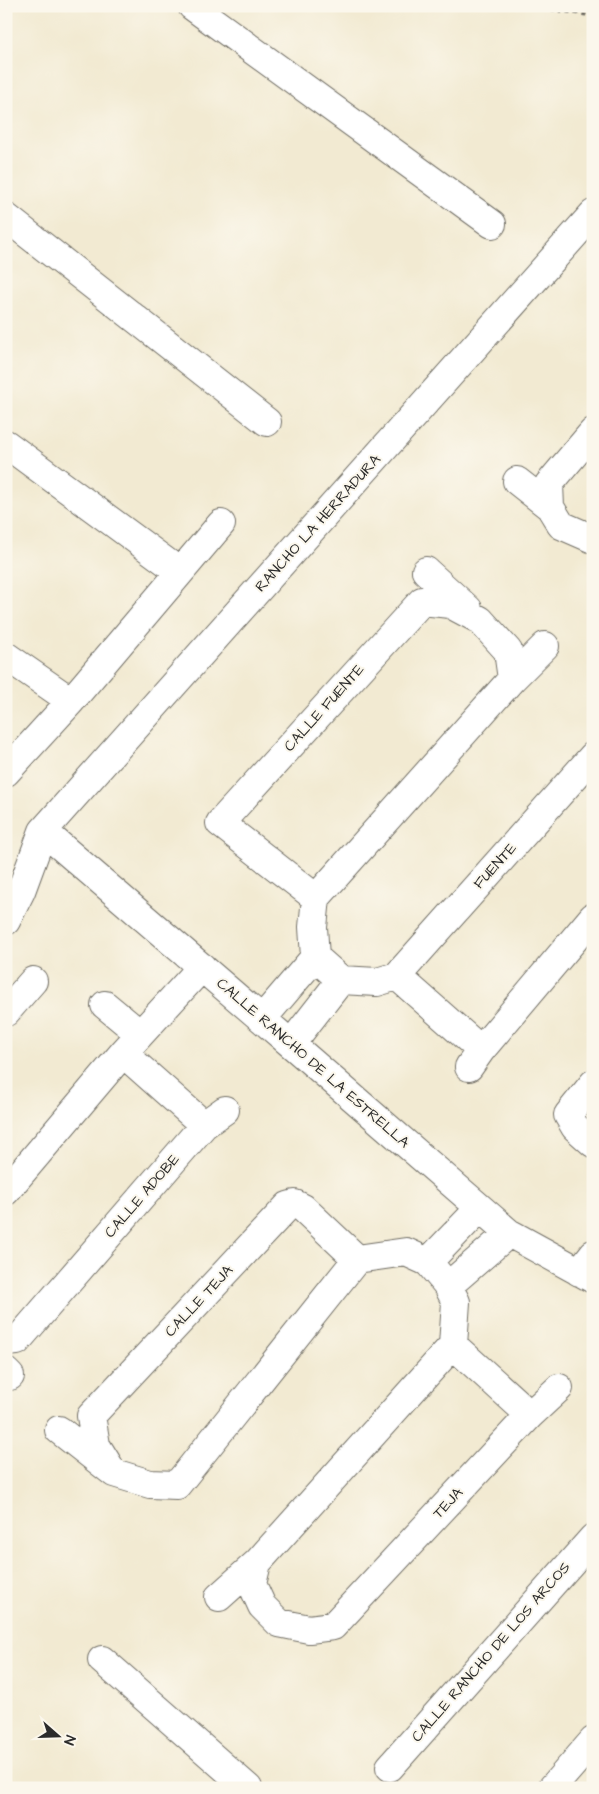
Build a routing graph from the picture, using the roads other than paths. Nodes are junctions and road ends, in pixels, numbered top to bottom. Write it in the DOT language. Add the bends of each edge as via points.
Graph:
graph roads {
  1 [pos="192,6"];
  2 [pos="593,214"];
  3 [pos="6,218"];
  4 [pos="492,224"];
  5 [pos="268,422"];
  6 [pos="593,432"];
  7 [pos="6,444"];
  8 [pos="517,481"];
  9 [pos="550,507"];
  10 [pos="221,524"];
  11 [pos="593,539"];
  12 [pos="426,571"];
  13 [pos="180,572"];
  14 [pos="480,620"];
  15 [pos="545,646"];
  16 [pos="6,656"];
  17 [pos="512,679"];
  18 [pos="71,701"];
  19 [pos="593,756"];
  20 [pos="6,772"];
  21 [pos="44,831"];
  22 [pos="316,898"];
  23 [pos="593,917"];
  24 [pos="6,921"];
  25 [pos="202,967"];
  26 [pos="328,969"];
  27 [pos="397,976"];
  28 [pos="34,980"];
  29 [pos="105,1005"];
  30 [pos="6,1012"];
  31 [pos="262,1019"];
  32 [pos="132,1043"];
  33 [pos="291,1044"];
  34 [pos="593,1084"];
  35 [pos="593,1143"];
  36 [pos="6,1191"];
  37 [pos="480,1208"];
  38 [pos="509,1233"];
  39 [pos="357,1259"];
  40 [pos="428,1262"];
  41 [pos="588,1268"];
  42 [pos="448,1286"];
  43 [pos="6,1342"];
  44 [pos="453,1345"];
  45 [pos="559,1388"];
  46 [pos="530,1415"];
  47 [pos="60,1430"];
  48 [pos="114,1473"];
  49 [pos="593,1538"];
  50 [pos="257,1564"];
  51 [pos="219,1598"];
  52 [pos="102,1660"];
  53 [pos="593,1742"];
  54 [pos="390,1767"];
  55 [pos="248,1788"];
  56 [pos="552,1788"];
  1 -- 4 [label="street"];
  2 -- 21 [label="street, RANCHO LA HERRADURA"];
  3 -- 5 [label="street"];
  6 -- 9 [label="street" via="549,484"];
  7 -- 13 [label="street"];
  8 -- 9 [label="street"];
  9 -- 11 [label="street" via="561,525"];
  10 -- 13 [label="street"];
  12 -- 14 [label="street"];
  13 -- 18 [label="street"];
  14 -- 17 [label="street, CALLE FUENTE" via="508,651"];
  14 -- 22 [label="street, CALLE FUENTE" via="450,604 422,601 220,823"];
  15 -- 17 [label="street"];
  16 -- 18 [label="street"];
  17 -- 22 [label="street"];
  18 -- 20 [label="street"];
  19 -- 27 [label="street, FUENTE"];
  21 -- 24 [label="street"];
  21 -- 25 [label="street, CALLE RANCHO DE LA ESTRELLA"];
  22 -- 26 [label="street" via="312,927"];
  23 -- 27 [label="street" via="475,1059"];
  25 -- 31 [label="street, CALLE RANCHO DE LA ESTRELLA"];
  25 -- 32 [label="street"];
  26 -- 27 [label="street" via="376,982"];
  26 -- 31 [label="street"];
  26 -- 33 [label="street"];
  28 -- 30 [label="street"];
  29 -- 32 [label="street, CALLE ADOBE"];
  31 -- 33 [label="street, CALLE RANCHO DE LA ESTRELLA"];
  32 -- 36 [label="street"];
  32 -- 43 [label="street, CALLE ADOBE" via="214,1117 16,1341"];
  33 -- 37 [label="street, CALLE RANCHO DE LA ESTRELLA"];
  34 -- 35 [label="street" via="568,1115 575,1127"];
  37 -- 38 [label="street, CALLE RANCHO DE LA ESTRELLA"];
  37 -- 40 [label="street"];
  38 -- 41 [label="street, CALLE RANCHO DE LA ESTRELLA"];
  38 -- 42 [label="street"];
  39 -- 40 [label="street" via="406,1252"];
  39 -- 48 [label="street" via="177,1485 150,1484"];
  39 -- 48 [label="street, CALLE TEJA" via="303,1208 295,1204 288,1206 91,1416 96,1445"];
  40 -- 42 [label="street"];
  42 -- 44 [label="street" via="456,1302"];
  44 -- 46 [label="street"];
  44 -- 50 [label="street"];
  45 -- 46 [label="street, TEJA"];
  46 -- 50 [label="street, TEJA" via="333,1626 308,1629 279,1623 262,1606 252,1584"];
  47 -- 48 [label="street"];
  49 -- 54 [label="street, CALLE RANCHO DE LOS ARCOS"];
  50 -- 51 [label="street"];
  52 -- 55 [label="street"];
  53 -- 56 [label="street"];
}
